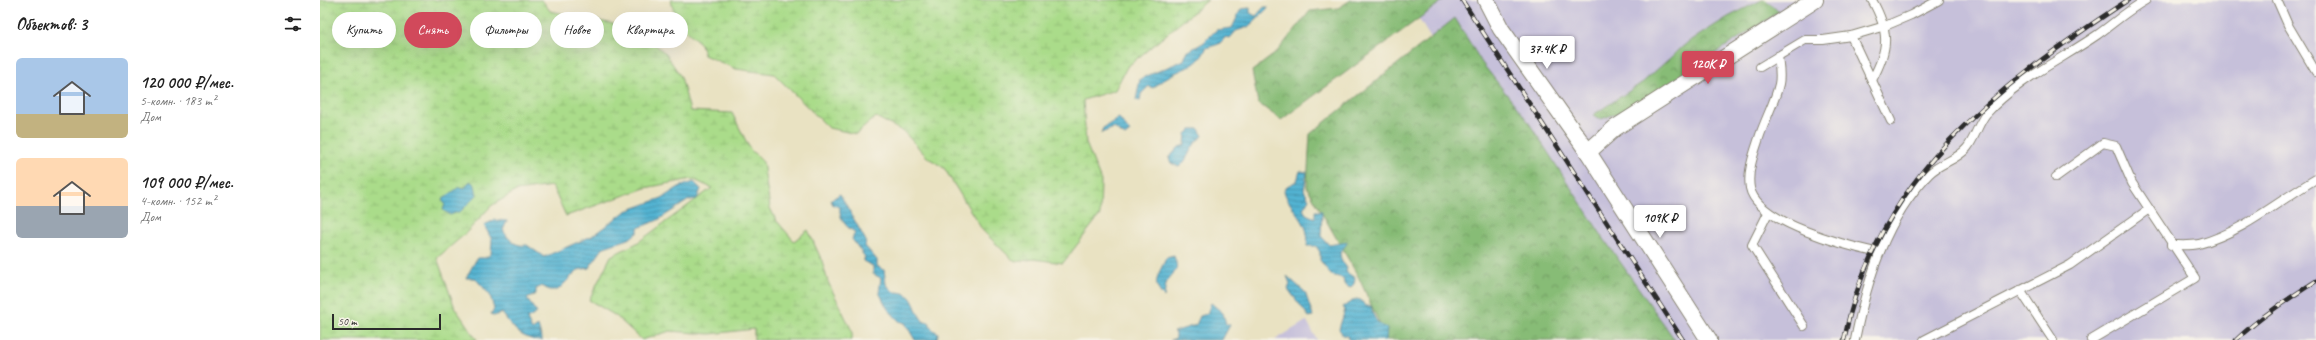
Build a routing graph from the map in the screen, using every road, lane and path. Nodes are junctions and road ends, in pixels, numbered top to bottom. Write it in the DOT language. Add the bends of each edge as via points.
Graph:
graph roads {
  1 [pos="1486,0"];
  2 [pos="1815,0"];
  3 [pos="1872,0"];
  4 [pos="1939,0"];
  5 [pos="2146,0"];
  6 [pos="2277,0"];
  7 [pos="1885,26"];
  8 [pos="1851,36"];
  9 [pos="1778,56"];
  10 [pos="1760,67"];
  11 [pos="2316,72"];
  12 [pos="1872,80"];
  13 [pos="1891,121"];
  14 [pos="1588,152"];
  15 [pos="2056,177"];
  16 [pos="2316,179"];
  17 [pos="2149,209"];
  18 [pos="1768,213"];
  19 [pos="2171,245"];
  20 [pos="1879,253"];
  21 [pos="2020,290"];
  22 [pos="1804,326"];
  23 [pos="1709,340"];
  24 [pos="1855,340"];
  25 [pos="1924,340"];
  26 [pos="2053,340"];
  27 [pos="2091,340"];
  1 -- 14 [label="street" via="1501,29"];
  2 -- 14 [label="street" via="1615,128"];
  3 -- 7 [label="lane"];
  4 -- 7 [label="lane"];
  5 -- 20 [label="lane" via="2128,10 2097,35 2040,69 1985,115 1966,149 1930,172 1906,204"];
  6 -- 11 [label="lane" via="2288,25"];
  7 -- 8 [label="lane"];
  7 -- 12 [label="lane" via="1886,44 1881,64"];
  8 -- 9 [label="lane" via="1805,40"];
  8 -- 12 [label="lane"];
  9 -- 10 [label="lane"];
  9 -- 18 [label="lane" via="1780,82 1750,167 1750,188 1757,204"];
  12 -- 13 [label="lane"];
  14 -- 23 [label="street"];
  15 -- 17 [label="lane" via="2103,143 2116,146 2132,183"];
  16 -- 19 [label="lane" via="2271,209 2224,235 2198,244"];
  17 -- 19 [label="lane"];
  17 -- 21 [label="lane" via="2070,265"];
  18 -- 20 [label="lane" via="1816,236"];
  18 -- 22 [label="lane" via="1752,245"];
  19 -- 27 [label="lane" via="2195,278"];
  20 -- 24 [label="lane" via="1867,288"];
  21 -- 25 [label="lane"];
  21 -- 26 [label="lane"];
}
